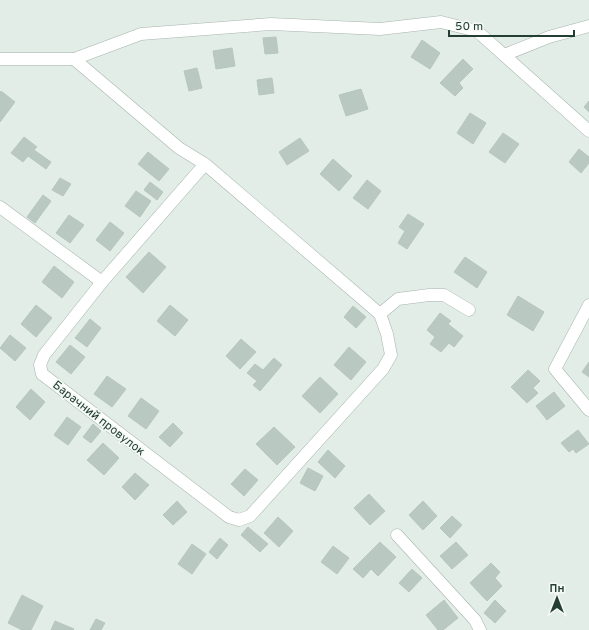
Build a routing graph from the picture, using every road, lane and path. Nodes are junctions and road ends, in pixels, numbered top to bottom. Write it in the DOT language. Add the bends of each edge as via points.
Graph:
graph roads {
  1 [pos="589,26"];
  2 [pos="504,55"];
  3 [pos="0,59"];
  4 [pos="74,59"];
  5 [pos="589,131"];
  6 [pos="205,164"];
  7 [pos="0,206"];
  8 [pos="102,282"];
  9 [pos="589,305"];
  10 [pos="469,310"];
  11 [pos="380,314"];
  12 [pos="589,410"];
  13 [pos="397,535"];
  14 [pos="480,630"];
  1 -- 2 [label="street" via="549,37"];
  2 -- 4 [label="street" via="477,31 441,22 380,29 271,24 141,34"];
  2 -- 5 [label="street"];
  3 -- 4 [label="street"];
  4 -- 6 [label="street" via="179,148"];
  6 -- 8 [label="street, Барачний провулок"];
  6 -- 11 [label="street"];
  7 -- 8 [label="street"];
  8 -- 11 [label="street, Барачний провулок" via="44,355 40,365 42,374 229,517 239,520 250,516 383,369 391,355"];
  9 -- 12 [label="street" via="555,369"];
  10 -- 11 [label="street" via="444,295 429,295 398,299"];
  13 -- 14 [label="street" via="476,620"];
}
